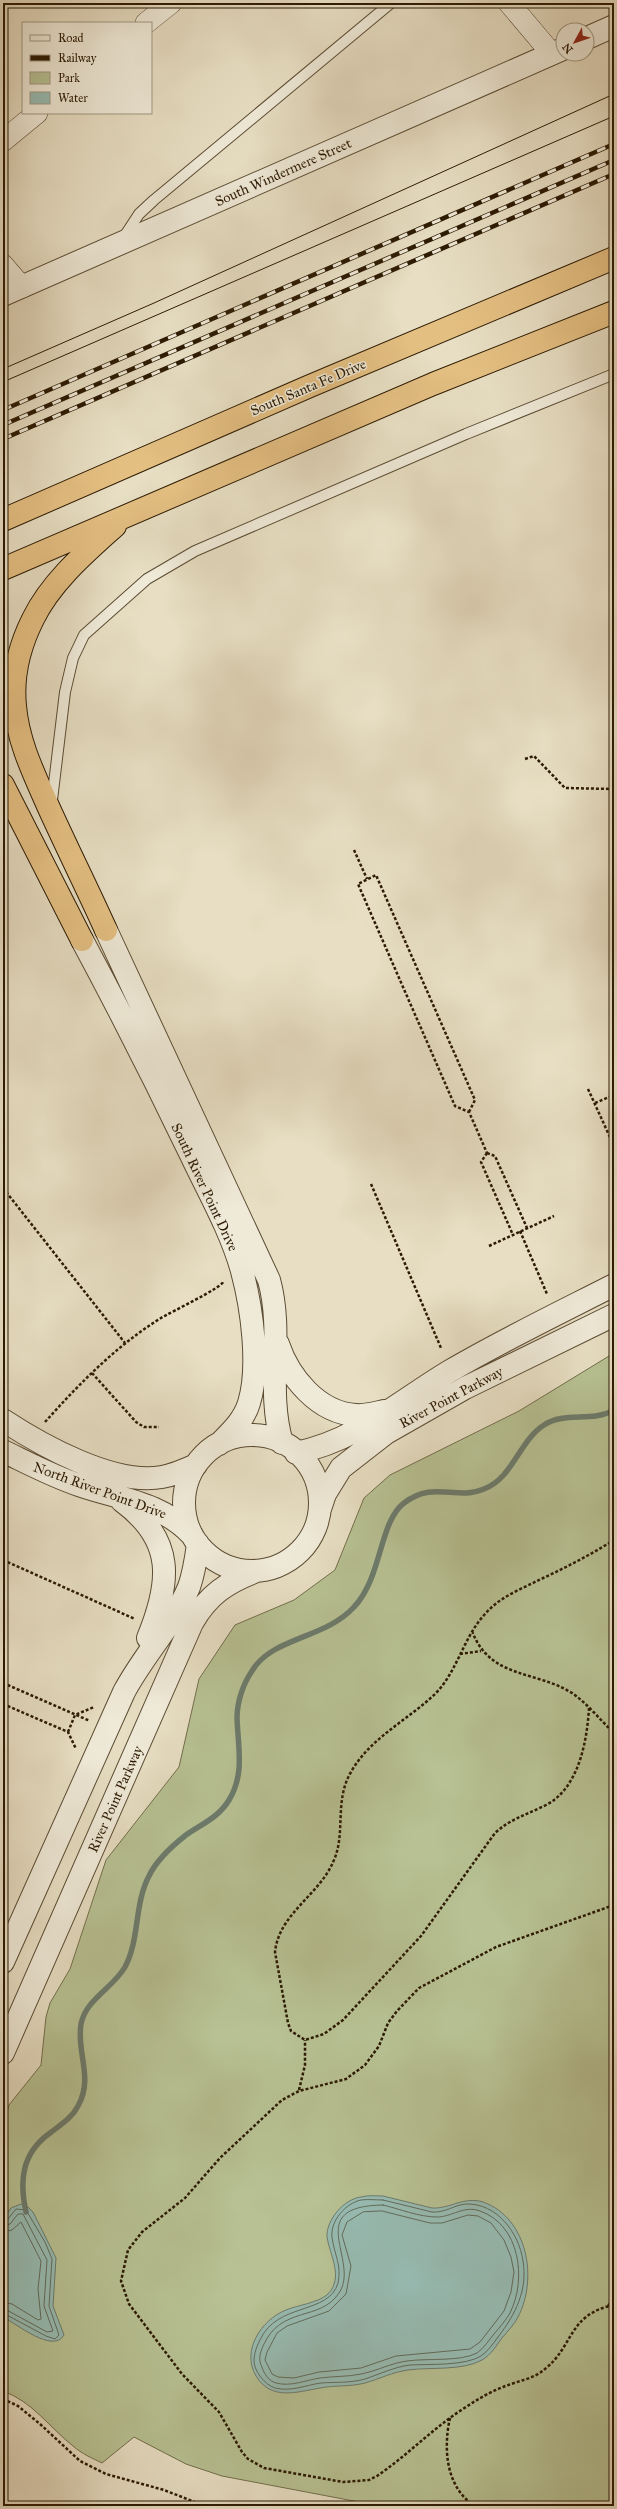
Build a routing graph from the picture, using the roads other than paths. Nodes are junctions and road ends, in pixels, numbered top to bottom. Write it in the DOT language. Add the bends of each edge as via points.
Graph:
graph roads {
  1 [pos="171,3"];
  2 [pos="391,3"];
  3 [pos="509,3"];
  4 [pos="147,22"];
  5 [pos="614,26"];
  6 [pos="595,34"];
  7 [pos="555,49"];
  8 [pos="555,53"];
  9 [pos="36,114"];
  10 [pos="3,141"];
  11 [pos="120,243"];
  12 [pos="614,258"];
  13 [pos="3,265"];
  14 [pos="12,291"];
  15 [pos="614,312"];
  16 [pos="614,374"];
  17 [pos="127,514"];
  18 [pos="3,520"];
  19 [pos="3,568"];
  20 [pos="3,785"];
  21 [pos="52,816"];
  22 [pos="106,930"];
  23 [pos="82,940"];
  24 [pos="614,1285"];
  25 [pos="614,1315"];
  26 [pos="277,1341"];
  27 [pos="391,1409"];
  28 [pos="3,1420"];
  29 [pos="219,1444"];
  30 [pos="289,1448"];
  31 [pos="3,1451"];
  32 [pos="196,1465"];
  33 [pos="109,1494"];
  34 [pos="319,1514"];
  35 [pos="196,1540"];
  36 [pos="257,1571"];
  37 [pos="134,1672"];
  38 [pos="3,1962"];
  39 [pos="3,2053"];
  1 -- 4 [label="street"];
  2 -- 11 [label="lane" via="154,200 139,214"];
  3 -- 7 [label="street"];
  5 -- 6 [label="street"];
  8 -- 11 [label="street, South Windermere Street"];
  9 -- 10 [label="street"];
  11 -- 14 [label="street, South Windermere Street"];
  12 -- 18 [label="highway, South Santa Fe Drive" via="303,389"];
  13 -- 14 [label="street"];
  15 -- 17 [label="highway" via="433,384"];
  16 -- 21 [label="lane" via="466,434 178,559 147,579 84,635 69,669 52,787"];
  17 -- 19 [label="highway"];
  17 -- 21 [label="highway" via="83,555 47,596 33,618 18,659 14,682 19,731"];
  20 -- 23 [label="highway"];
  21 -- 22 [label="highway"];
  22 -- 26 [label="street, South River Point Drive" via="263,1264 274,1297"];
  23 -- 29 [label="street, South River Point Drive" via="154,1078 226,1230 242,1272 251,1324 252,1380 249,1403 243,1417"];
  24 -- 27 [label="street, River Point Parkway" via="452,1370"];
  25 -- 34 [label="street, River Point Parkway" via="465,1388 379,1437 341,1468 325,1494"];
  26 -- 27 [label="street" via="282,1358 291,1373 302,1387 322,1402 356,1416"];
  26 -- 30 [label="street, South River Point Drive" via="274,1395 277,1426"];
  27 -- 30 [label="street, River Point Parkway" via="342,1439"];
  28 -- 32 [label="street, North River Point Drive" via="59,1452 124,1475 161,1477"];
  29 -- 30 [label="street" via="250,1436 271,1438"];
  29 -- 32 [label="street"];
  30 -- 34 [label="street" via="306,1464 315,1480 319,1496"];
  31 -- 33 [label="street, North River Point Drive" via="52,1475"];
  32 -- 35 [label="street" via="187,1485 184,1502 187,1523"];
  33 -- 35 [label="street, North River Point Drive" via="144,1504 166,1514 181,1524"];
  33 -- 37 [label="street" via="132,1508 147,1524 156,1539 164,1562 165,1576 160,1606"];
  34 -- 36 [label="street" via="313,1532 301,1550 284,1563"];
  35 -- 36 [label="street" via="206,1553 226,1566"];
  35 -- 37 [label="street" via="191,1580 183,1600"];
  36 -- 39 [label="street, River Point Parkway" via="218,1590 192,1623"];
  37 -- 38 [label="street"];
}
